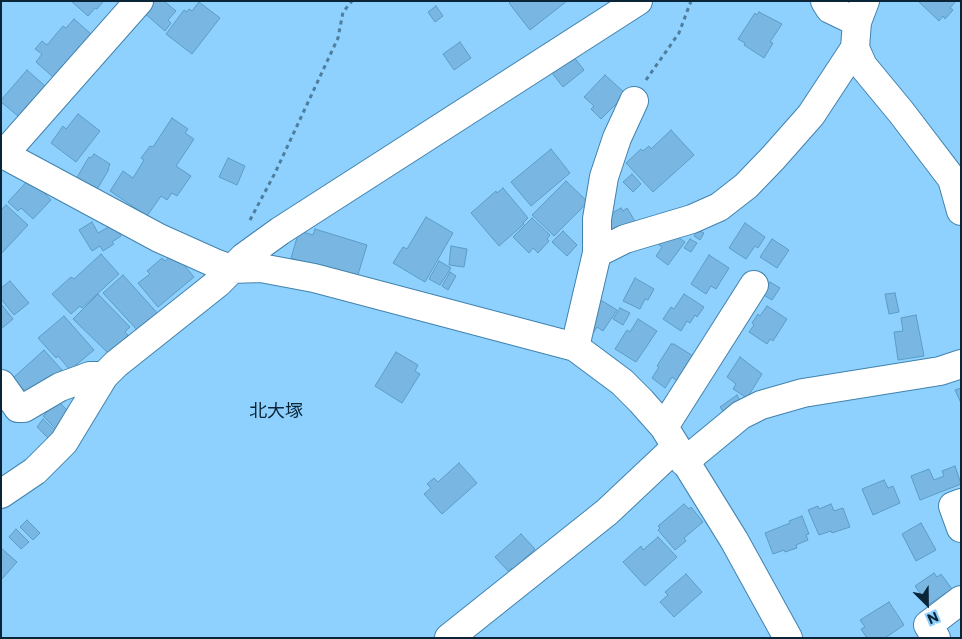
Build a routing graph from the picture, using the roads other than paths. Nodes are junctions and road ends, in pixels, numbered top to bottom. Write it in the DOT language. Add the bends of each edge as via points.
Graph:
graph roads {
  1 [pos="139,1"];
  2 [pos="638,1"];
  3 [pos="825,1"];
  4 [pos="859,24"];
  5 [pos="634,101"];
  6 [pos="3,153"];
  7 [pos="961,211"];
  8 [pos="597,253"];
  9 [pos="238,263"];
  10 [pos="754,285"];
  11 [pos="575,347"];
  12 [pos="961,364"];
  13 [pos="104,376"];
  14 [pos="1,384"];
  15 [pos="675,446"];
  16 [pos="1,494"];
  17 [pos="961,503"];
  18 [pos="961,528"];
  19 [pos="961,600"];
  20 [pos="449,638"];
  21 [pos="788,638"];
  22 [pos="936,638"];
  1 -- 6 [label="street"];
  2 -- 9 [label="street" via="280,230"];
  3 -- 4 [label="street" via="830,9"];
  4 -- 7 [label="street" via="863,66 952,179"];
  4 -- 8 [label="street" via="811,115 746,186 719,208 625,239"];
  5 -- 8 [label="street" via="604,177 597,219"];
  6 -- 9 [label="street" via="159,238 217,264"];
  8 -- 11 [label="street"];
  9 -- 11 [label="street" via="314,278"];
  9 -- 13 [label="street"];
  10 -- 15 [label="street"];
  11 -- 15 [label="street" via="642,400"];
  12 -- 15 [label="street" via="940,371 803,394 761,405"];
  13 -- 14 [label="street" via="90,376 60,387 24,408 18,408"];
  13 -- 16 [label="street" via="64,442 36,471"];
  15 -- 20 [label="street" via="607,512"];
  15 -- 21 [label="street" via="734,540"];
  17 -- 18 [label="street" via="953,506"];
  19 -- 22 [label="street" via="928,625"];
}
